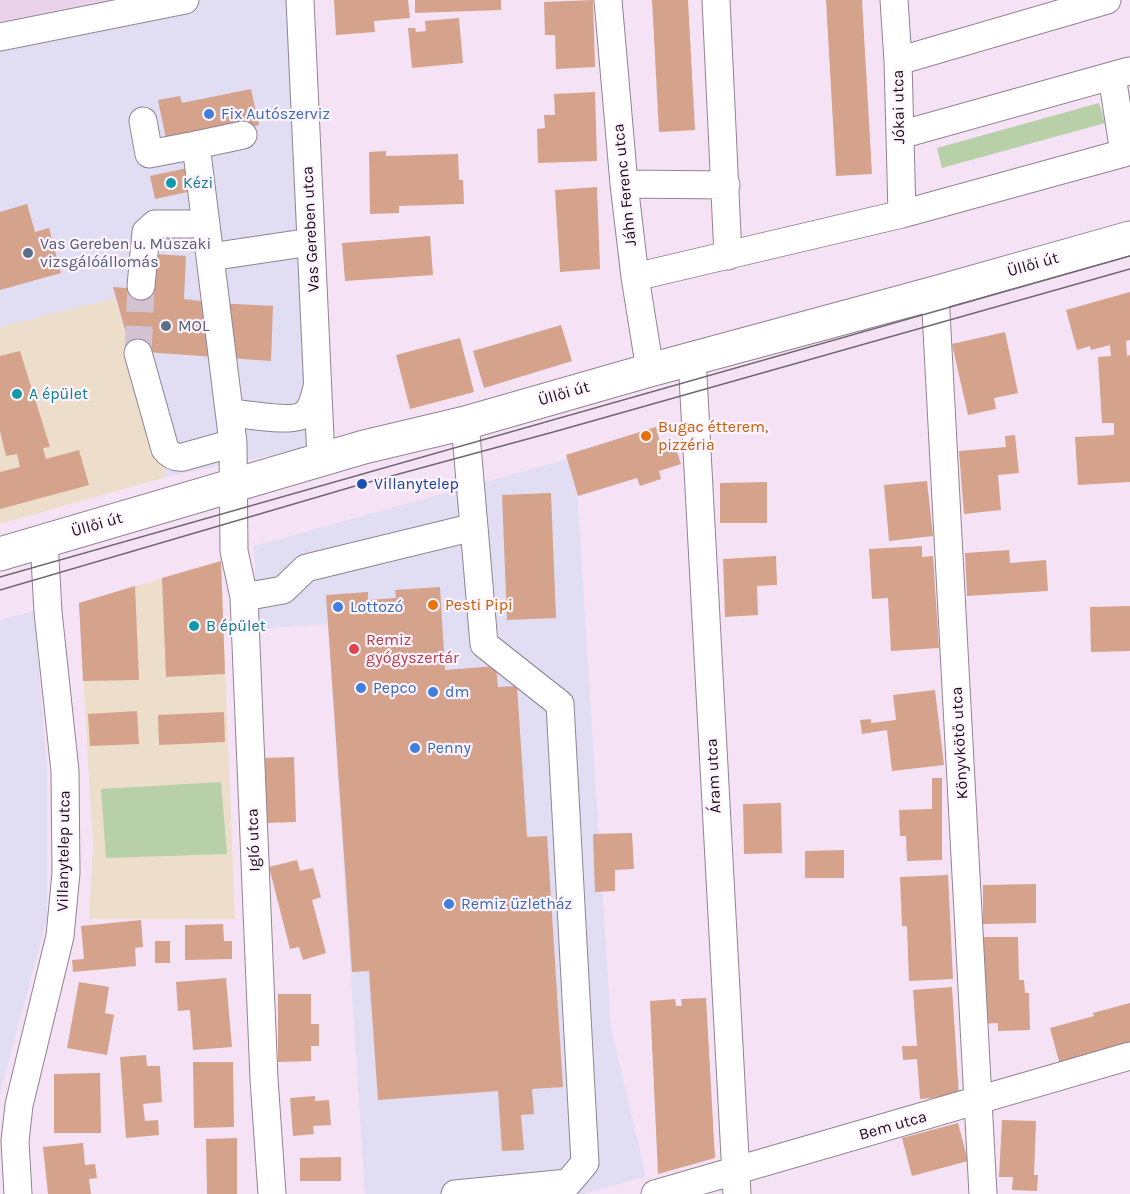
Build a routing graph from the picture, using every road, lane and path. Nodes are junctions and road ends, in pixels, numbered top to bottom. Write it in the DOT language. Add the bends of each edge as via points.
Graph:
graph roads {
  1 [pos="185,0"];
  2 [pos="300,0"];
  3 [pos="608,0"];
  4 [pos="716,0"];
  5 [pos="894,0"];
  6 [pos="1107,0"];
  7 [pos="0,37"];
  8 [pos="898,62"];
  9 [pos="1121,74"];
  10 [pos="143,121"];
  11 [pos="243,135"];
  12 [pos="900,135"];
  13 [pos="196,145"];
  14 [pos="624,184"];
  15 [pos="726,184"];
  16 [pos="902,214"];
  17 [pos="206,224"];
  18 [pos="1130,238"];
  19 [pos="311,242"];
  20 [pos="210,256"];
  21 [pos="728,256"];
  22 [pos="635,278"];
  23 [pos="141,286"];
  24 [pos="935,293"];
  25 [pos="138,353"];
  26 [pos="692,358"];
  27 [pos="650,369"];
  28 [pos="318,380"];
  29 [pos="230,413"];
  30 [pos="465,423"];
  31 [pos="233,444"];
  32 [pos="321,459"];
  33 [pos="233,486"];
  34 [pos="474,527"];
  35 [pos="44,540"];
  36 [pos="0,554"];
  37 [pos="244,597"];
  38 [pos="1130,1056"];
  39 [pos="979,1101"];
  40 [pos="736,1182"];
  41 [pos="18,1194"];
  42 [pos="272,1194"];
  43 [pos="455,1194"];
  44 [pos="655,1194"];
  45 [pos="982,1194"];
  1 -- 7 [label="street"];
  2 -- 19 [label="street, Vas Gereben utca"];
  3 -- 14 [label="street, Jáhn Ferenc utca"];
  4 -- 15 [label="street"];
  5 -- 8 [label="street, Jókai utca"];
  6 -- 8 [label="street"];
  8 -- 12 [label="street, Jókai utca"];
  9 -- 12 [label="street"];
  9 -- 16 [label="street" via="1124,153"];
  10 -- 13 [label="street" via="149,154"];
  11 -- 13 [label="street"];
  12 -- 16 [label="street, Jókai utca"];
  13 -- 17 [label="street, Igló utca"];
  14 -- 15 [label="street"];
  14 -- 22 [label="street, Jáhn Ferenc utca"];
  15 -- 21 [label="street"];
  16 -- 21 [label="street"];
  17 -- 20 [label="street, Igló utca"];
  17 -- 23 [label="street" via="149,227"];
  18 -- 24 [label="main road, Üllői út"];
  19 -- 20 [label="street"];
  19 -- 28 [label="street, Vas Gereben utca"];
  20 -- 29 [label="street, Igló utca"];
  21 -- 22 [label="street"];
  22 -- 27 [label="street, Jáhn Ferenc utca"];
  24 -- 26 [label="main road, Üllői út"];
  24 -- 39 [label="street, Könyvkötő utca"];
  25 -- 31 [label="street" via="168,453 183,457"];
  26 -- 27 [label="main road, Üllői út"];
  26 -- 40 [label="street, Áram utca"];
  27 -- 30 [label="main road, Üllői út"];
  28 -- 29 [label="street" via="311,406 300,417"];
  28 -- 32 [label="street, Vas Gereben utca"];
  29 -- 31 [label="street, Igló utca"];
  30 -- 32 [label="main road, Üllői út"];
  30 -- 34 [label="street"];
  31 -- 33 [label="street, Igló utca"];
  32 -- 33 [label="main road, Üllői út"];
  33 -- 35 [label="main road, Üllői út"];
  33 -- 37 [label="street, Igló utca" via="234,551"];
  34 -- 37 [label="street" via="306,568 283,590"];
  34 -- 43 [label="street" via="484,644 560,704 585,1163 568,1183"];
  35 -- 36 [label="main road, Üllői út"];
  35 -- 41 [label="street, Villanytelep utca" via="65,771 66,873 60,936 19,1105 15,1141"];
  37 -- 42 [label="street, Igló utca"];
  38 -- 39 [label="street, Bem utca"];
  39 -- 40 [label="street, Bem utca"];
  39 -- 45 [label="street, Könyvkötő utca"];
  40 -- 44 [label="street, Bem utca"];
}
